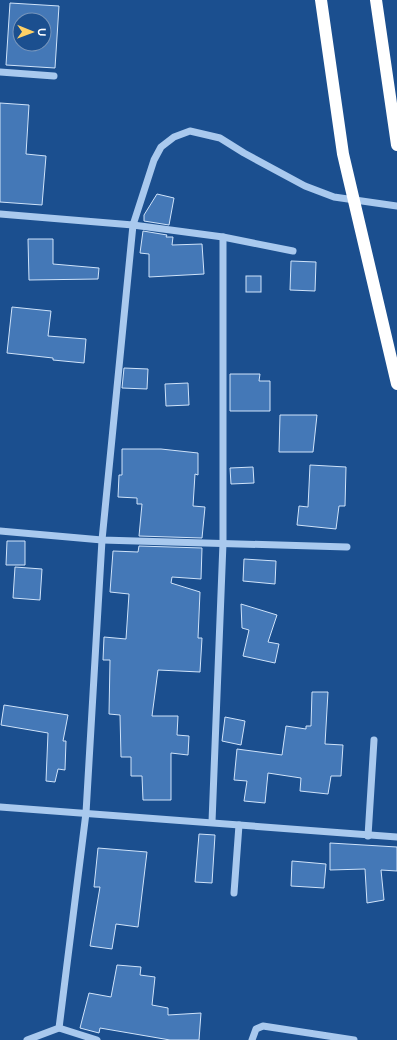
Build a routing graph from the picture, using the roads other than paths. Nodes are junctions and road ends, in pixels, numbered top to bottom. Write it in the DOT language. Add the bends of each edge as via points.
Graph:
graph roads {
  1 [pos="321,0"];
  2 [pos="376,0"];
  3 [pos="0,72"];
  4 [pos="54,76"];
  5 [pos="397,145"];
  6 [pos="397,206"];
  7 [pos="0,214"];
  8 [pos="133,224"];
  9 [pos="223,237"];
  10 [pos="293,251"];
  11 [pos="397,384"];
  12 [pos="0,531"];
  13 [pos="102,540"];
  14 [pos="223,543"];
  15 [pos="347,547"];
  16 [pos="374,740"];
  17 [pos="0,807"];
  18 [pos="86,813"];
  19 [pos="212,822"];
  20 [pos="239,825"];
  21 [pos="368,836"];
  22 [pos="397,837"];
  23 [pos="234,893"];
  24 [pos="59,1028"];
  25 [pos="27,1040"];
  26 [pos="97,1040"];
  27 [pos="252,1040"];
  28 [pos="354,1040"];
  1 -- 11 [label="highway" via="343,154"];
  2 -- 5 [label="highway"];
  3 -- 4 [label="street"];
  6 -- 8 [label="street" via="334,197 305,186 220,138 190,130 174,137 162,147 154,160"];
  7 -- 8 [label="street"];
  8 -- 9 [label="street"];
  8 -- 13 [label="street"];
  9 -- 10 [label="street"];
  9 -- 14 [label="street"];
  12 -- 13 [label="street"];
  13 -- 14 [label="street"];
  13 -- 18 [label="street"];
  14 -- 15 [label="street"];
  14 -- 19 [label="street"];
  16 -- 21 [label="street"];
  17 -- 18 [label="street"];
  18 -- 19 [label="street"];
  18 -- 24 [label="street"];
  19 -- 20 [label="street"];
  20 -- 21 [label="street"];
  20 -- 23 [label="street"];
  21 -- 22 [label="street"];
  24 -- 25 [label="street"];
  24 -- 26 [label="street"];
  27 -- 28 [label="street" via="256,1029 263,1026"];
}
